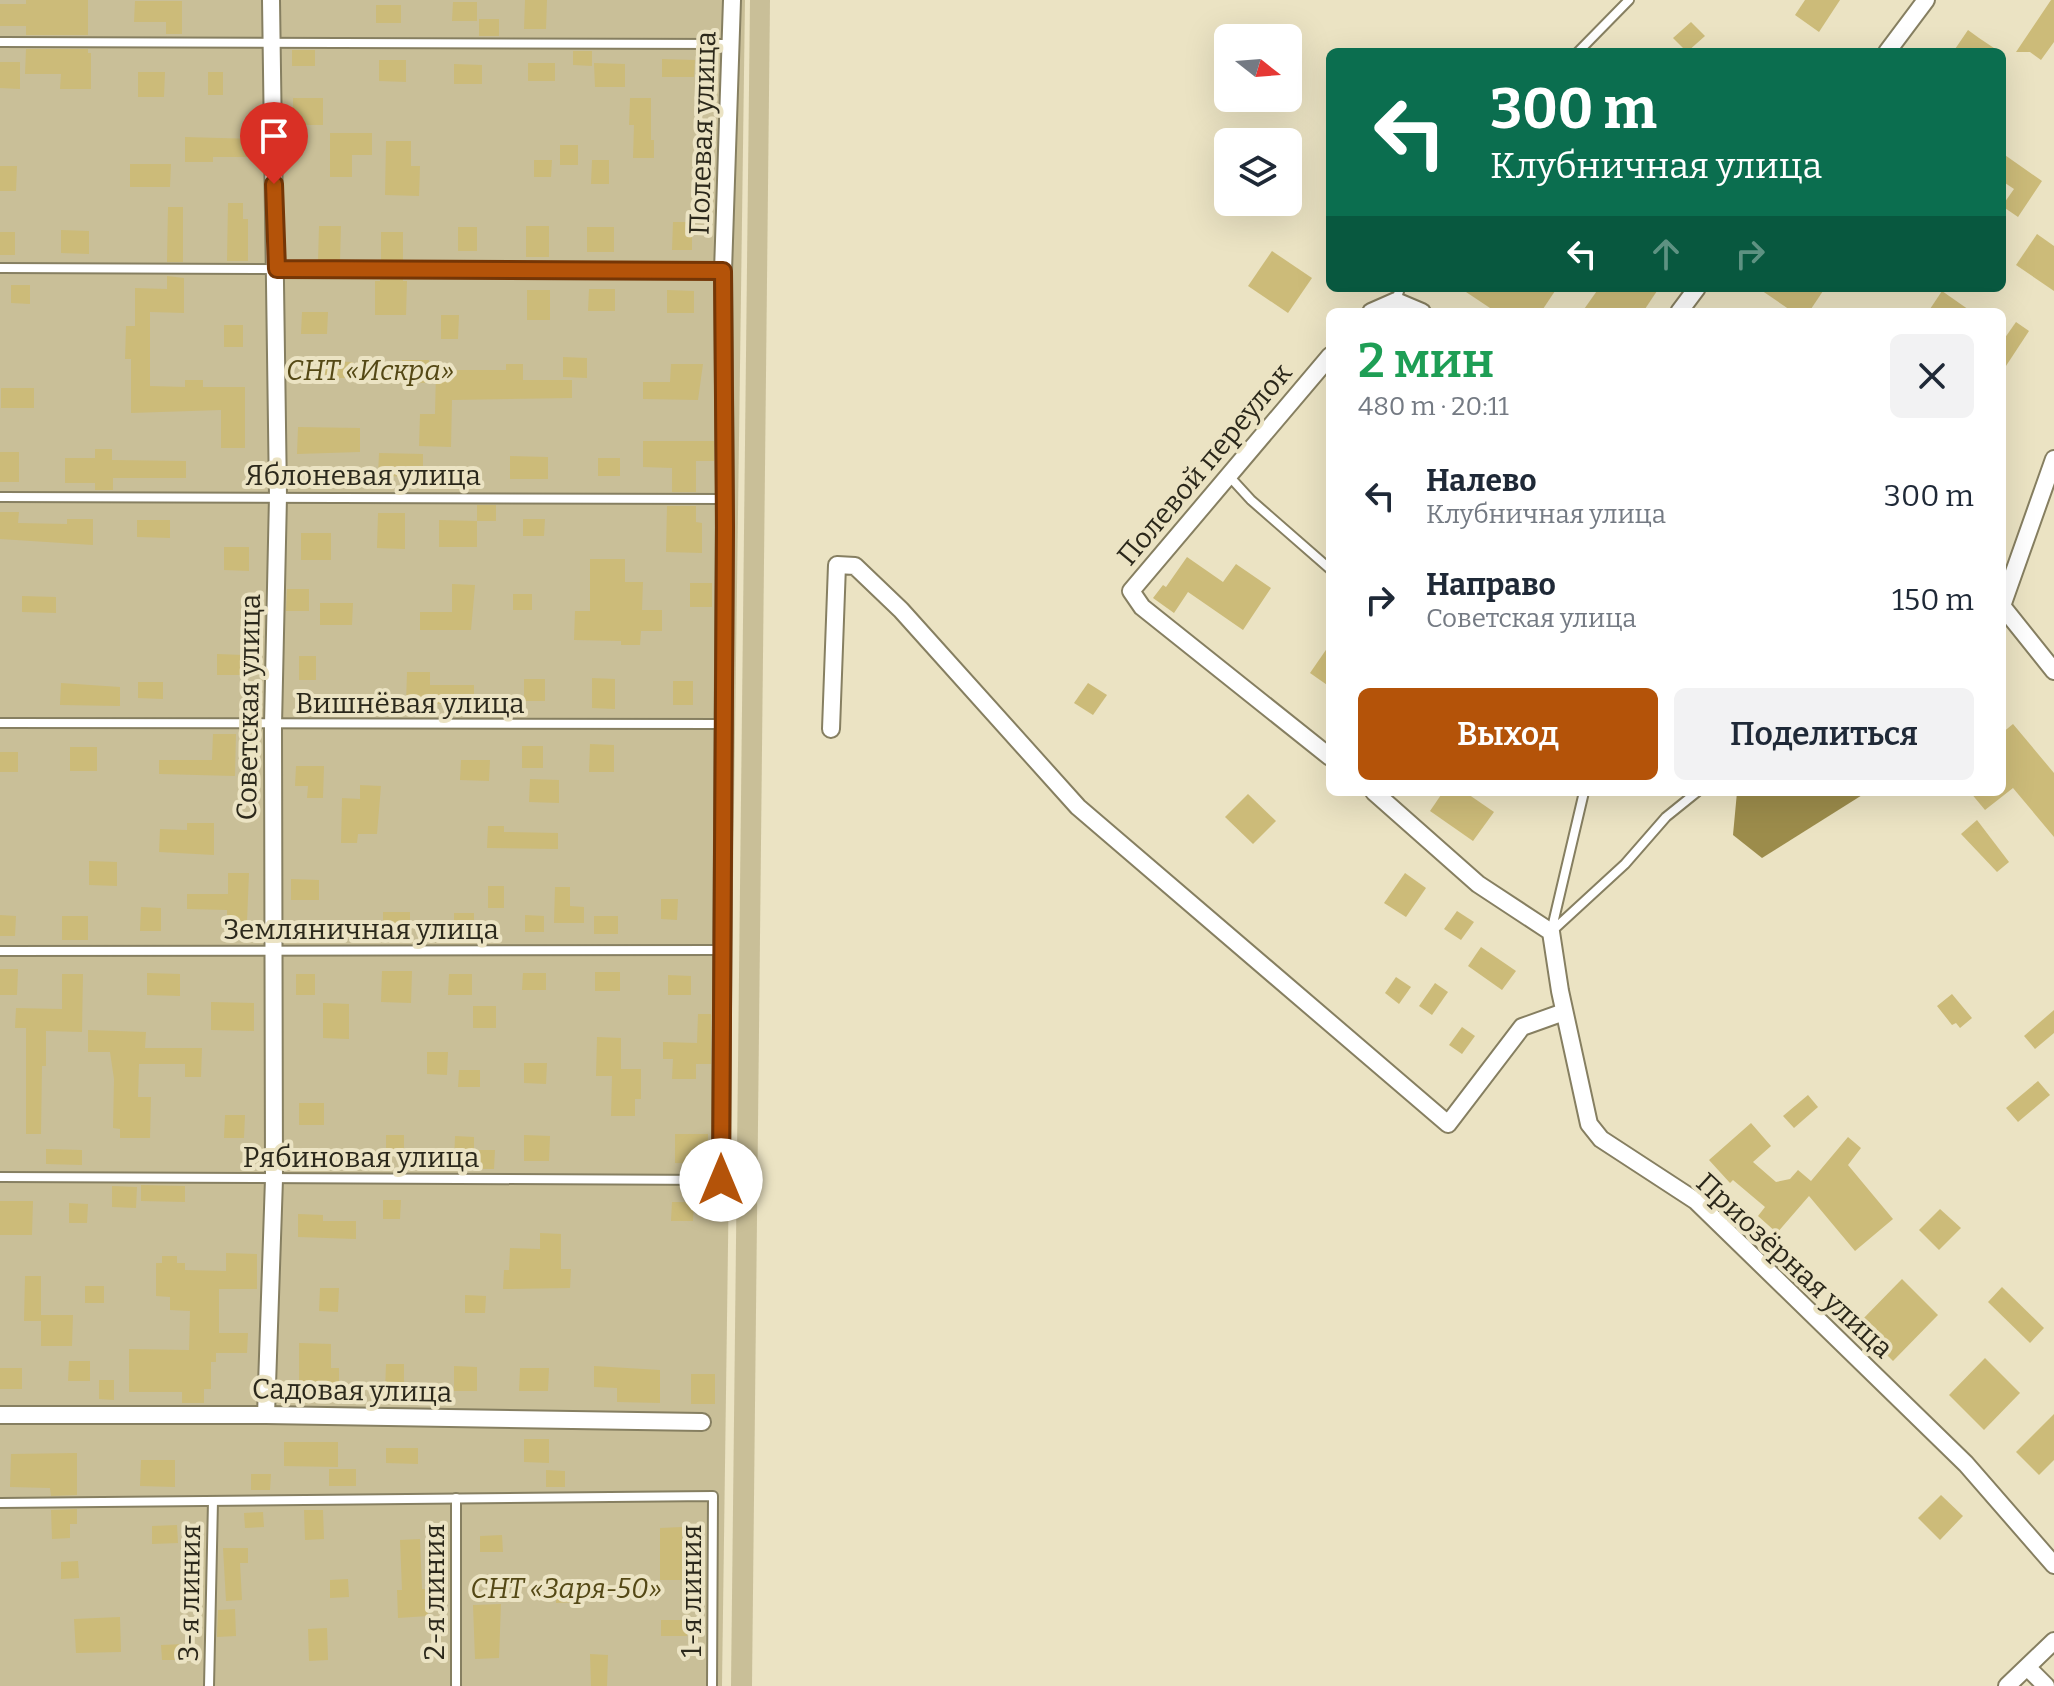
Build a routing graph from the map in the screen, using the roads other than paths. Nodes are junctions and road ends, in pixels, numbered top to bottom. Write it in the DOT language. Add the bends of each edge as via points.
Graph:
graph roads {
  1 [pos="271,0"];
  2 [pos="732,0"];
  3 [pos="1629,0"];
  4 [pos="1926,0"];
  5 [pos="0,42"];
  6 [pos="269,42"];
  7 [pos="732,44"];
  8 [pos="1582,48"];
  9 [pos="1890,48"];
  10 [pos="0,268"];
  11 [pos="277,269"];
  12 [pos="723,271"];
  13 [pos="1398,294"];
  14 [pos="1377,308"];
  15 [pos="1417,308"];
  16 [pos="1326,361"];
  17 [pos="2054,459"];
  18 [pos="1229,475"];
  19 [pos="278,496"];
  20 [pos="0,497"];
  21 [pos="725,499"];
  22 [pos="1326,566"];
  23 [pos="2006,595"];
  24 [pos="2006,611"];
  25 [pos="2054,671"];
  26 [pos="0,723"];
  27 [pos="725,724"];
  28 [pos="273,725"];
  29 [pos="831,729"];
  30 [pos="1326,754"];
  31 [pos="1379,796"];
  32 [pos="1583,796"];
  33 [pos="1692,796"];
  34 [pos="1551,932"];
  35 [pos="722,950"];
  36 [pos="0,951"];
  37 [pos="274,951"];
  38 [pos="1564,1012"];
  39 [pos="0,1177"];
  40 [pos="274,1179"];
  41 [pos="721,1180"];
  42 [pos="0,1415"];
  43 [pos="266,1415"];
  44 [pos="702,1422"];
  45 [pos="456,1498"];
  46 [pos="213,1501"];
  47 [pos="0,1503"];
  48 [pos="2054,1565"];
  49 [pos="2054,1641"];
  50 [pos="2028,1668"];
  51 [pos="209,1686"];
  52 [pos="456,1686"];
  53 [pos="712,1686"];
  54 [pos="2007,1686"];
  55 [pos="2046,1686"];
  1 -- 6 [label="street, Советская улица"];
  2 -- 7 [label="street, Полевая улица"];
  3 -- 8 [label="lane"];
  4 -- 9 [label="street"];
  5 -- 6 [label="lane"];
  6 -- 7 [label="lane"];
  6 -- 11 [label="street, Советская улица"];
  7 -- 12 [label="street, Полевая улица"];
  10 -- 11 [label="lane"];
  11 -- 12 [label="lane"];
  11 -- 19 [label="street, Советская улица"];
  12 -- 21 [label="street, Полевая улица"];
  13 -- 14 [label="street"];
  13 -- 15 [label="street"];
  16 -- 18 [label="street, Полевой переулок"];
  17 -- 23 [label="street"];
  18 -- 22 [label="lane"];
  18 -- 30 [label="street, Полевой переулок" via="1131,591 1142,607"];
  19 -- 20 [label="lane, Яблоневая улица"];
  19 -- 21 [label="lane, Яблоневая улица"];
  19 -- 28 [label="street, Советская улица"];
  21 -- 27 [label="street, Полевая улица"];
  24 -- 25 [label="street"];
  26 -- 28 [label="lane, Вишнёвая улица"];
  27 -- 28 [label="lane, Вишнёвая улица"];
  27 -- 35 [label="street, Полевая улица"];
  28 -- 37 [label="street, Советская улица"];
  29 -- 38 [label="street" via="837,565 855,566 1078,807 1448,1124 1522,1027"];
  31 -- 34 [label="street" via="1478,884"];
  32 -- 34 [label="lane"];
  33 -- 34 [label="lane"];
  34 -- 38 [label="street, Приозёрная улица"];
  35 -- 37 [label="lane, Земляничная улица"];
  35 -- 41 [label="street, Полевая улица"];
  36 -- 37 [label="lane, Земляничная улица"];
  37 -- 40 [label="street, Советская улица"];
  38 -- 48 [label="street, Приозёрная улица" via="1589,1124 1601,1139 1696,1201 1966,1464"];
  39 -- 40 [label="lane, Рябиновая улица"];
  40 -- 41 [label="lane, Рябиновая улица"];
  40 -- 43 [label="street, Советская улица"];
  42 -- 43 [label="street, Садовая улица"];
  43 -- 44 [label="street, Садовая улица"];
  45 -- 46 [label="lane"];
  45 -- 52 [label="lane, 2-я линия"];
  45 -- 53 [label="lane, 1-я линия" via="713,1496"];
  46 -- 47 [label="lane"];
  46 -- 51 [label="lane, 3-я линия"];
  49 -- 50 [label="street"];
  50 -- 54 [label="street"];
  50 -- 55 [label="street"];
}
